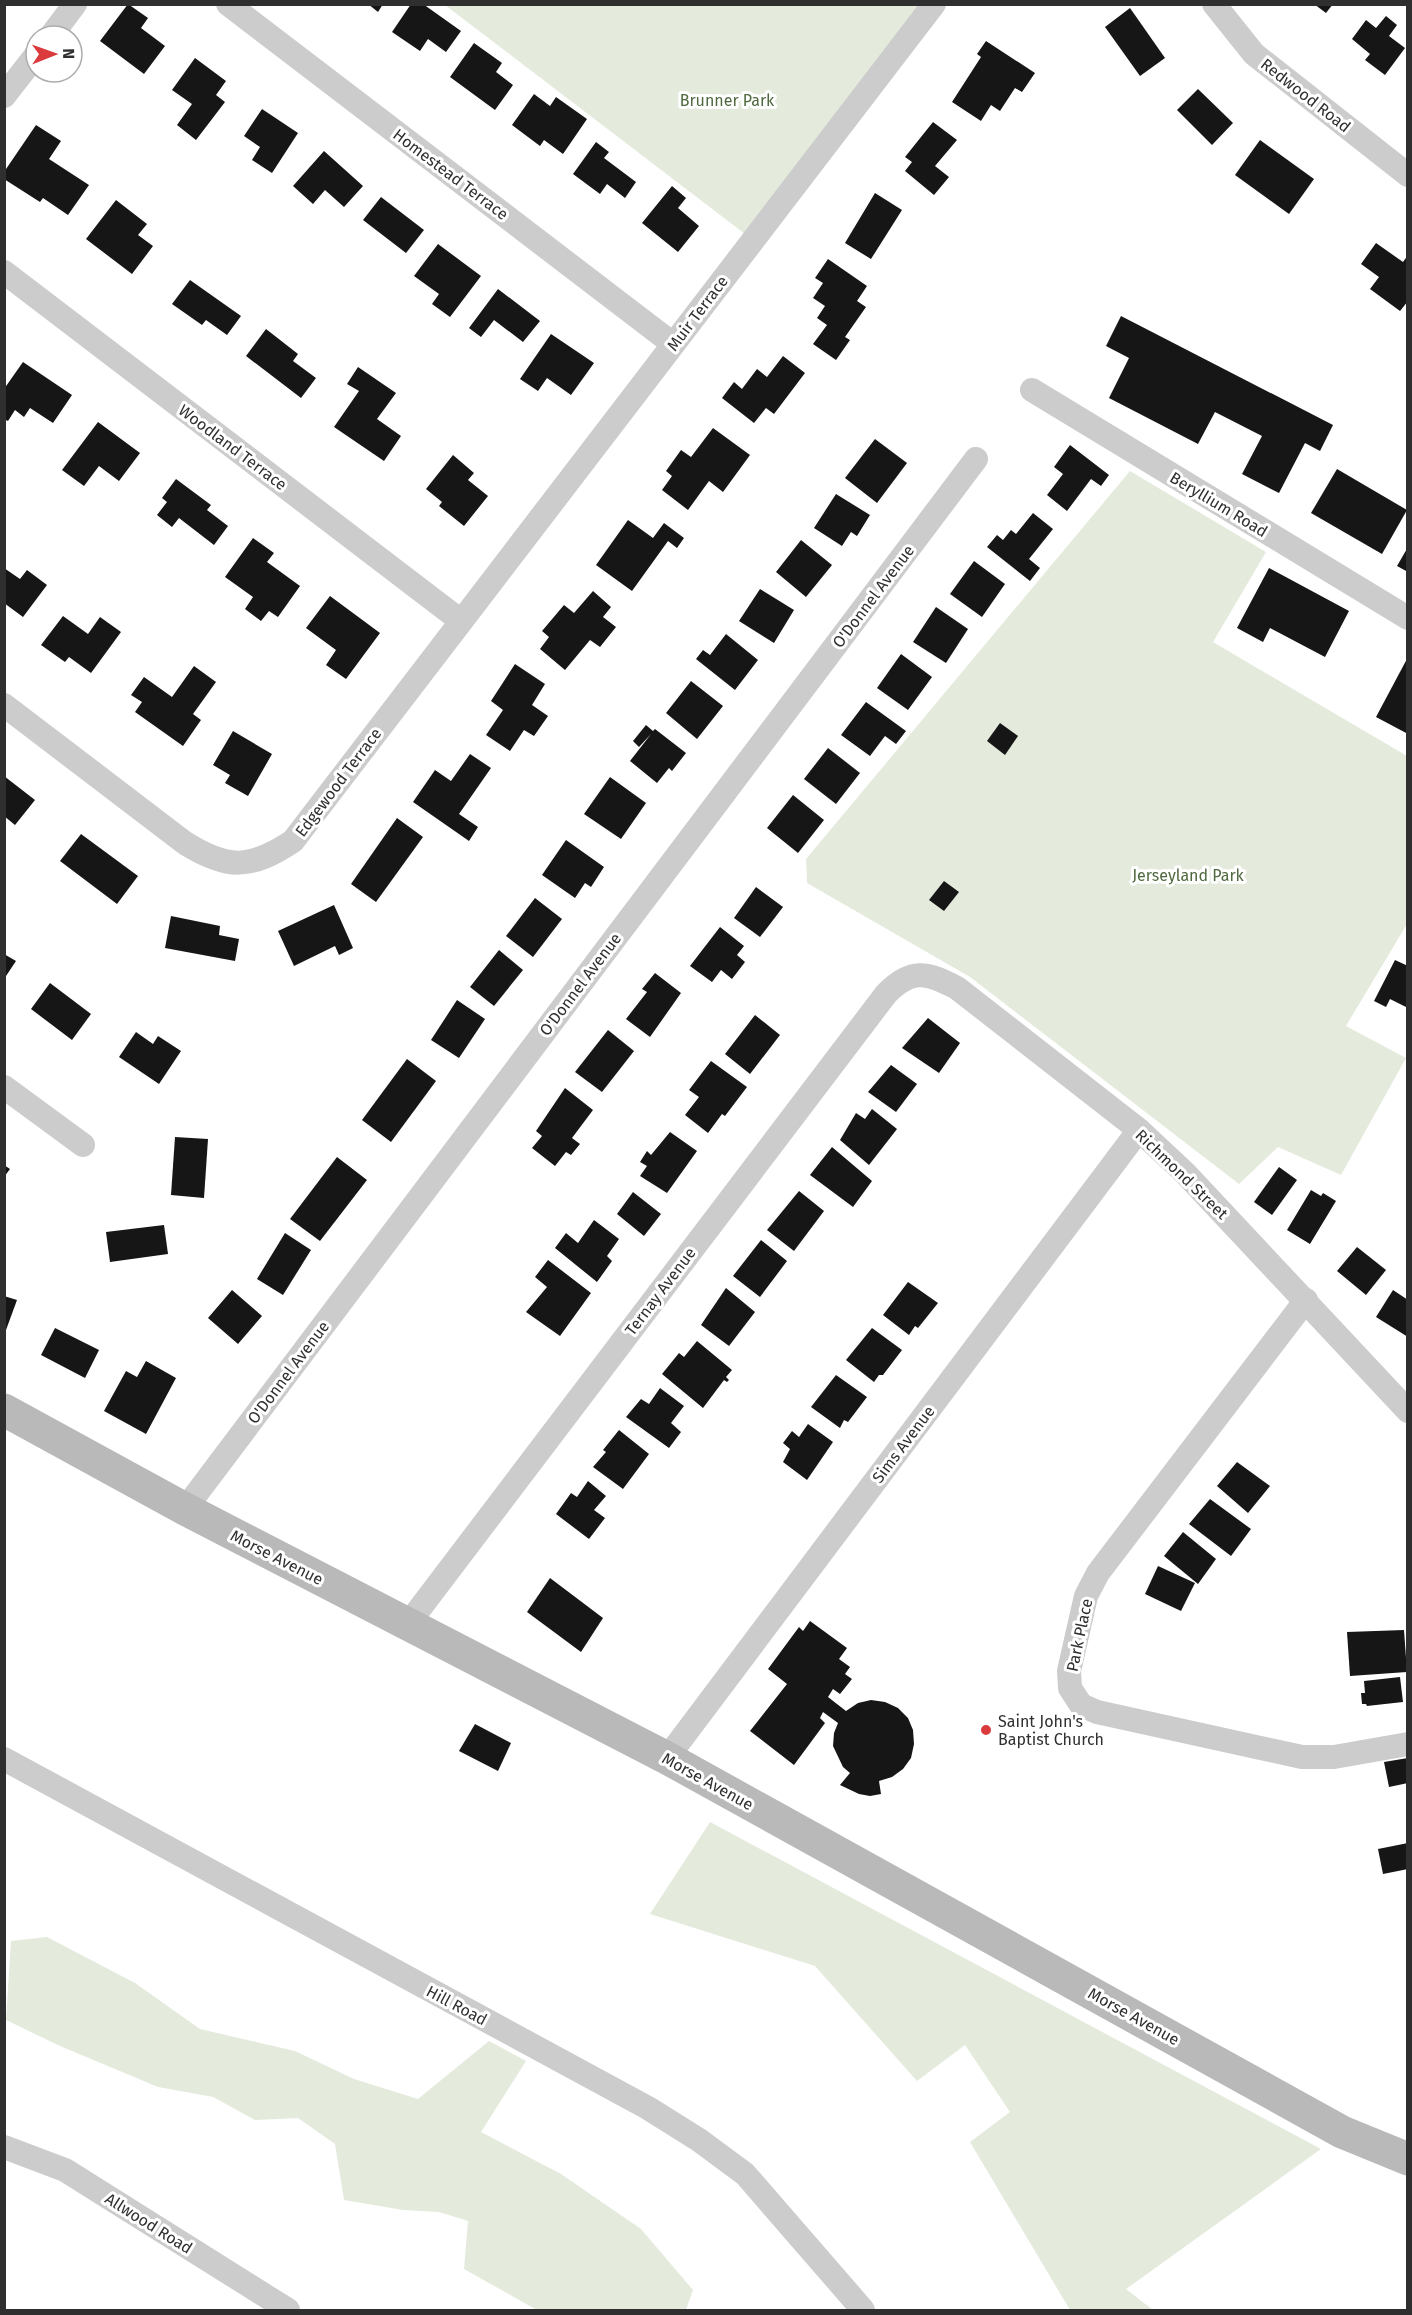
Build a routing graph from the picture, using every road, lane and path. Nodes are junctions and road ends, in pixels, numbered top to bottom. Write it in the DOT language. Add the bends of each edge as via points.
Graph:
graph roads {
  1 [pos="75,4"];
  2 [pos="228,4"];
  3 [pos="934,4"];
  4 [pos="1214,4"];
  5 [pos="60,24"];
  6 [pos="24,70"];
  7 [pos="4,96"];
  8 [pos="1407,175"];
  9 [pos="4,273"];
  10 [pos="674,344"];
  11 [pos="1032,390"];
  12 [pos="976,459"];
  13 [pos="1407,618"];
  14 [pos="461,621"];
  15 [pos="4,705"];
  16 [pos="924,975"];
  17 [pos="4,1087"];
  18 [pos="1139,1130"];
  19 [pos="83,1144"];
  20 [pos="1306,1300"];
  21 [pos="4,1410"];
  22 [pos="1407,1411"];
  23 [pos="185,1509"];
  24 [pos="408,1624"];
  25 [pos="1407,1744"];
  26 [pos="667,1758"];
  27 [pos="4,1759"];
  28 [pos="4,2147"];
  29 [pos="1407,2159"];
  30 [pos="288,2310"];
  31 [pos="863,2310"];
  1 -- 5 [label="street"];
  2 -- 10 [label="street, Homestead Terrace"];
  3 -- 10 [label="street, Muir Terrace"];
  4 -- 8 [label="street, Redwood Road" via="1254,54"];
  6 -- 7 [label="street"];
  9 -- 14 [label="street, Woodland Terrace"];
  10 -- 14 [label="street, Muir Terrace"];
  11 -- 13 [label="street, Beryllium Road"];
  12 -- 23 [label="street, O'Donnel Avenue"];
  14 -- 15 [label="street, Edgewood Terrace" via="293,841 272,855 240,863 207,857 185,843"];
  16 -- 18 [label="street, Richmond Street" via="957,988"];
  16 -- 24 [label="street, Ternay Avenue" via="910,975 886,994"];
  17 -- 19 [label="street"];
  18 -- 20 [label="street, Richmond Street"];
  18 -- 26 [label="street, Sims Avenue"];
  20 -- 22 [label="street, Richmond Street"];
  20 -- 25 [label="street, Park Place" via="1098,1573 1086,1596 1069,1671 1070,1688 1082,1705 1097,1712 1302,1757 1334,1757"];
  21 -- 23 [label="street, Morse Avenue"];
  23 -- 24 [label="street, Morse Avenue"];
  24 -- 26 [label="street, Morse Avenue"];
  26 -- 29 [label="street, Morse Avenue" via="1342,2132"];
  27 -- 31 [label="street, Hill Road" via="648,2108 699,2140 745,2174"];
  28 -- 30 [label="street, Allwood Road" via="65,2170"];
}
